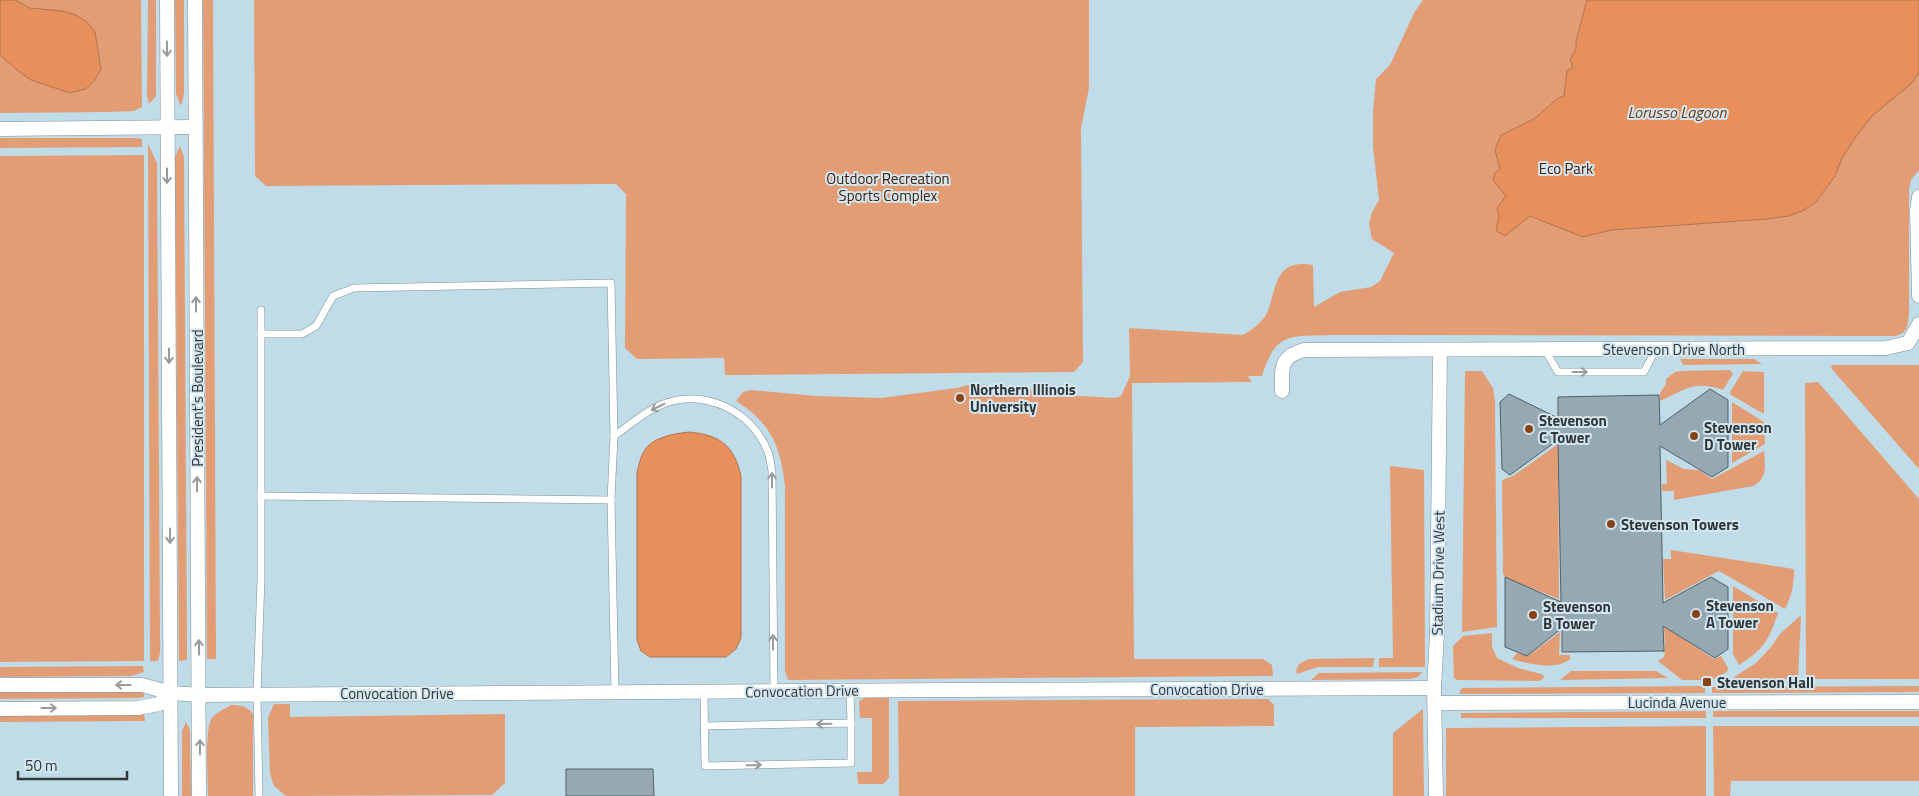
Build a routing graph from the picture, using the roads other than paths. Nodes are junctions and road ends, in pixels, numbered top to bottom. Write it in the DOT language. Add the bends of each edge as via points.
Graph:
graph roads {
  1 [pos="168,0"];
  2 [pos="195,0"];
  3 [pos="167,127"];
  4 [pos="195,127"];
  5 [pos="0,129"];
  6 [pos="1918,203"];
  7 [pos="1919,296"];
  8 [pos="261,310"];
  9 [pos="1919,324"];
  10 [pos="261,334"];
  11 [pos="1544,349"];
  12 [pos="1656,349"];
  13 [pos="1440,350"];
  14 [pos="1282,391"];
  15 [pos="614,436"];
  16 [pos="261,496"];
  17 [pos="611,500"];
  18 [pos="0,686"];
  19 [pos="1434,688"];
  20 [pos="774,691"];
  21 [pos="850,691"];
  22 [pos="615,692"];
  23 [pos="704,692"];
  24 [pos="171,693"];
  25 [pos="257,694"];
  26 [pos="200,695"];
  27 [pos="1919,702"];
  28 [pos="1435,703"];
  29 [pos="0,708"];
  30 [pos="851,723"];
  31 [pos="704,726"];
  32 [pos="171,796"];
  33 [pos="199,796"];
  34 [pos="259,796"];
  35 [pos="1436,796"];
  1 -- 3 [label="street, President's Boulevard, one-way"];
  2 -- 4 [label="street, President's Boulevard"];
  3 -- 4 [label="street"];
  3 -- 5 [label="street"];
  3 -- 24 [label="street, President's Boulevard, one-way"];
  26 -- 4 [label="street, President's Boulevard, one-way"];
  6 -- 7 [label="street"];
  8 -- 10 [label="lane"];
  9 -- 12 [label="street, Stevenson Drive North" via="1908,343 1886,348"];
  10 -- 15 [label="lane" via="302,334 316,326 333,296 354,288 611,283"];
  10 -- 16 [label="lane"];
  11 -- 12 [label="street, Stevenson Drive North"];
  11 -- 12 [label="lane, one-way" via="1558,372 1644,372"];
  11 -- 13 [label="street, Stevenson Drive North"];
  13 -- 14 [label="street, Stevenson Drive North" via="1304,350 1285,360"];
  13 -- 19 [label="street, Stadium Drive West"];
  15 -- 17 [label="lane"];
  20 -- 15 [label="lane, one-way" via="772,471 760,437 739,413 700,399 662,405"];
  16 -- 17 [label="lane"];
  16 -- 25 [label="lane"];
  17 -- 22 [label="lane"];
  24 -- 18 [label="street, Convocation Drive, one-way" via="142,685"];
  19 -- 21 [label="street, Convocation Drive"];
  19 -- 28 [label="street, Stadium Drive West"];
  20 -- 21 [label="street, Convocation Drive"];
  20 -- 23 [label="street, Convocation Drive"];
  21 -- 30 [label="lane"];
  22 -- 23 [label="street, Convocation Drive"];
  22 -- 25 [label="street, Convocation Drive"];
  23 -- 31 [label="lane"];
  24 -- 26 [label="street, Convocation Drive"];
  29 -- 24 [label="street, one-way" via="138,708 159,704"];
  24 -- 32 [label="street, President's Boulevard"];
  25 -- 26 [label="street, Convocation Drive"];
  25 -- 34 [label="lane"];
  33 -- 26 [label="street, President's Boulevard, one-way"];
  27 -- 28 [label="street, Lucinda Avenue"];
  28 -- 35 [label="street, Stadium Drive West"];
  30 -- 31 [label="lane, one-way"];
  31 -- 30 [label="lane, one-way" via="705,766 851,763"];
}
